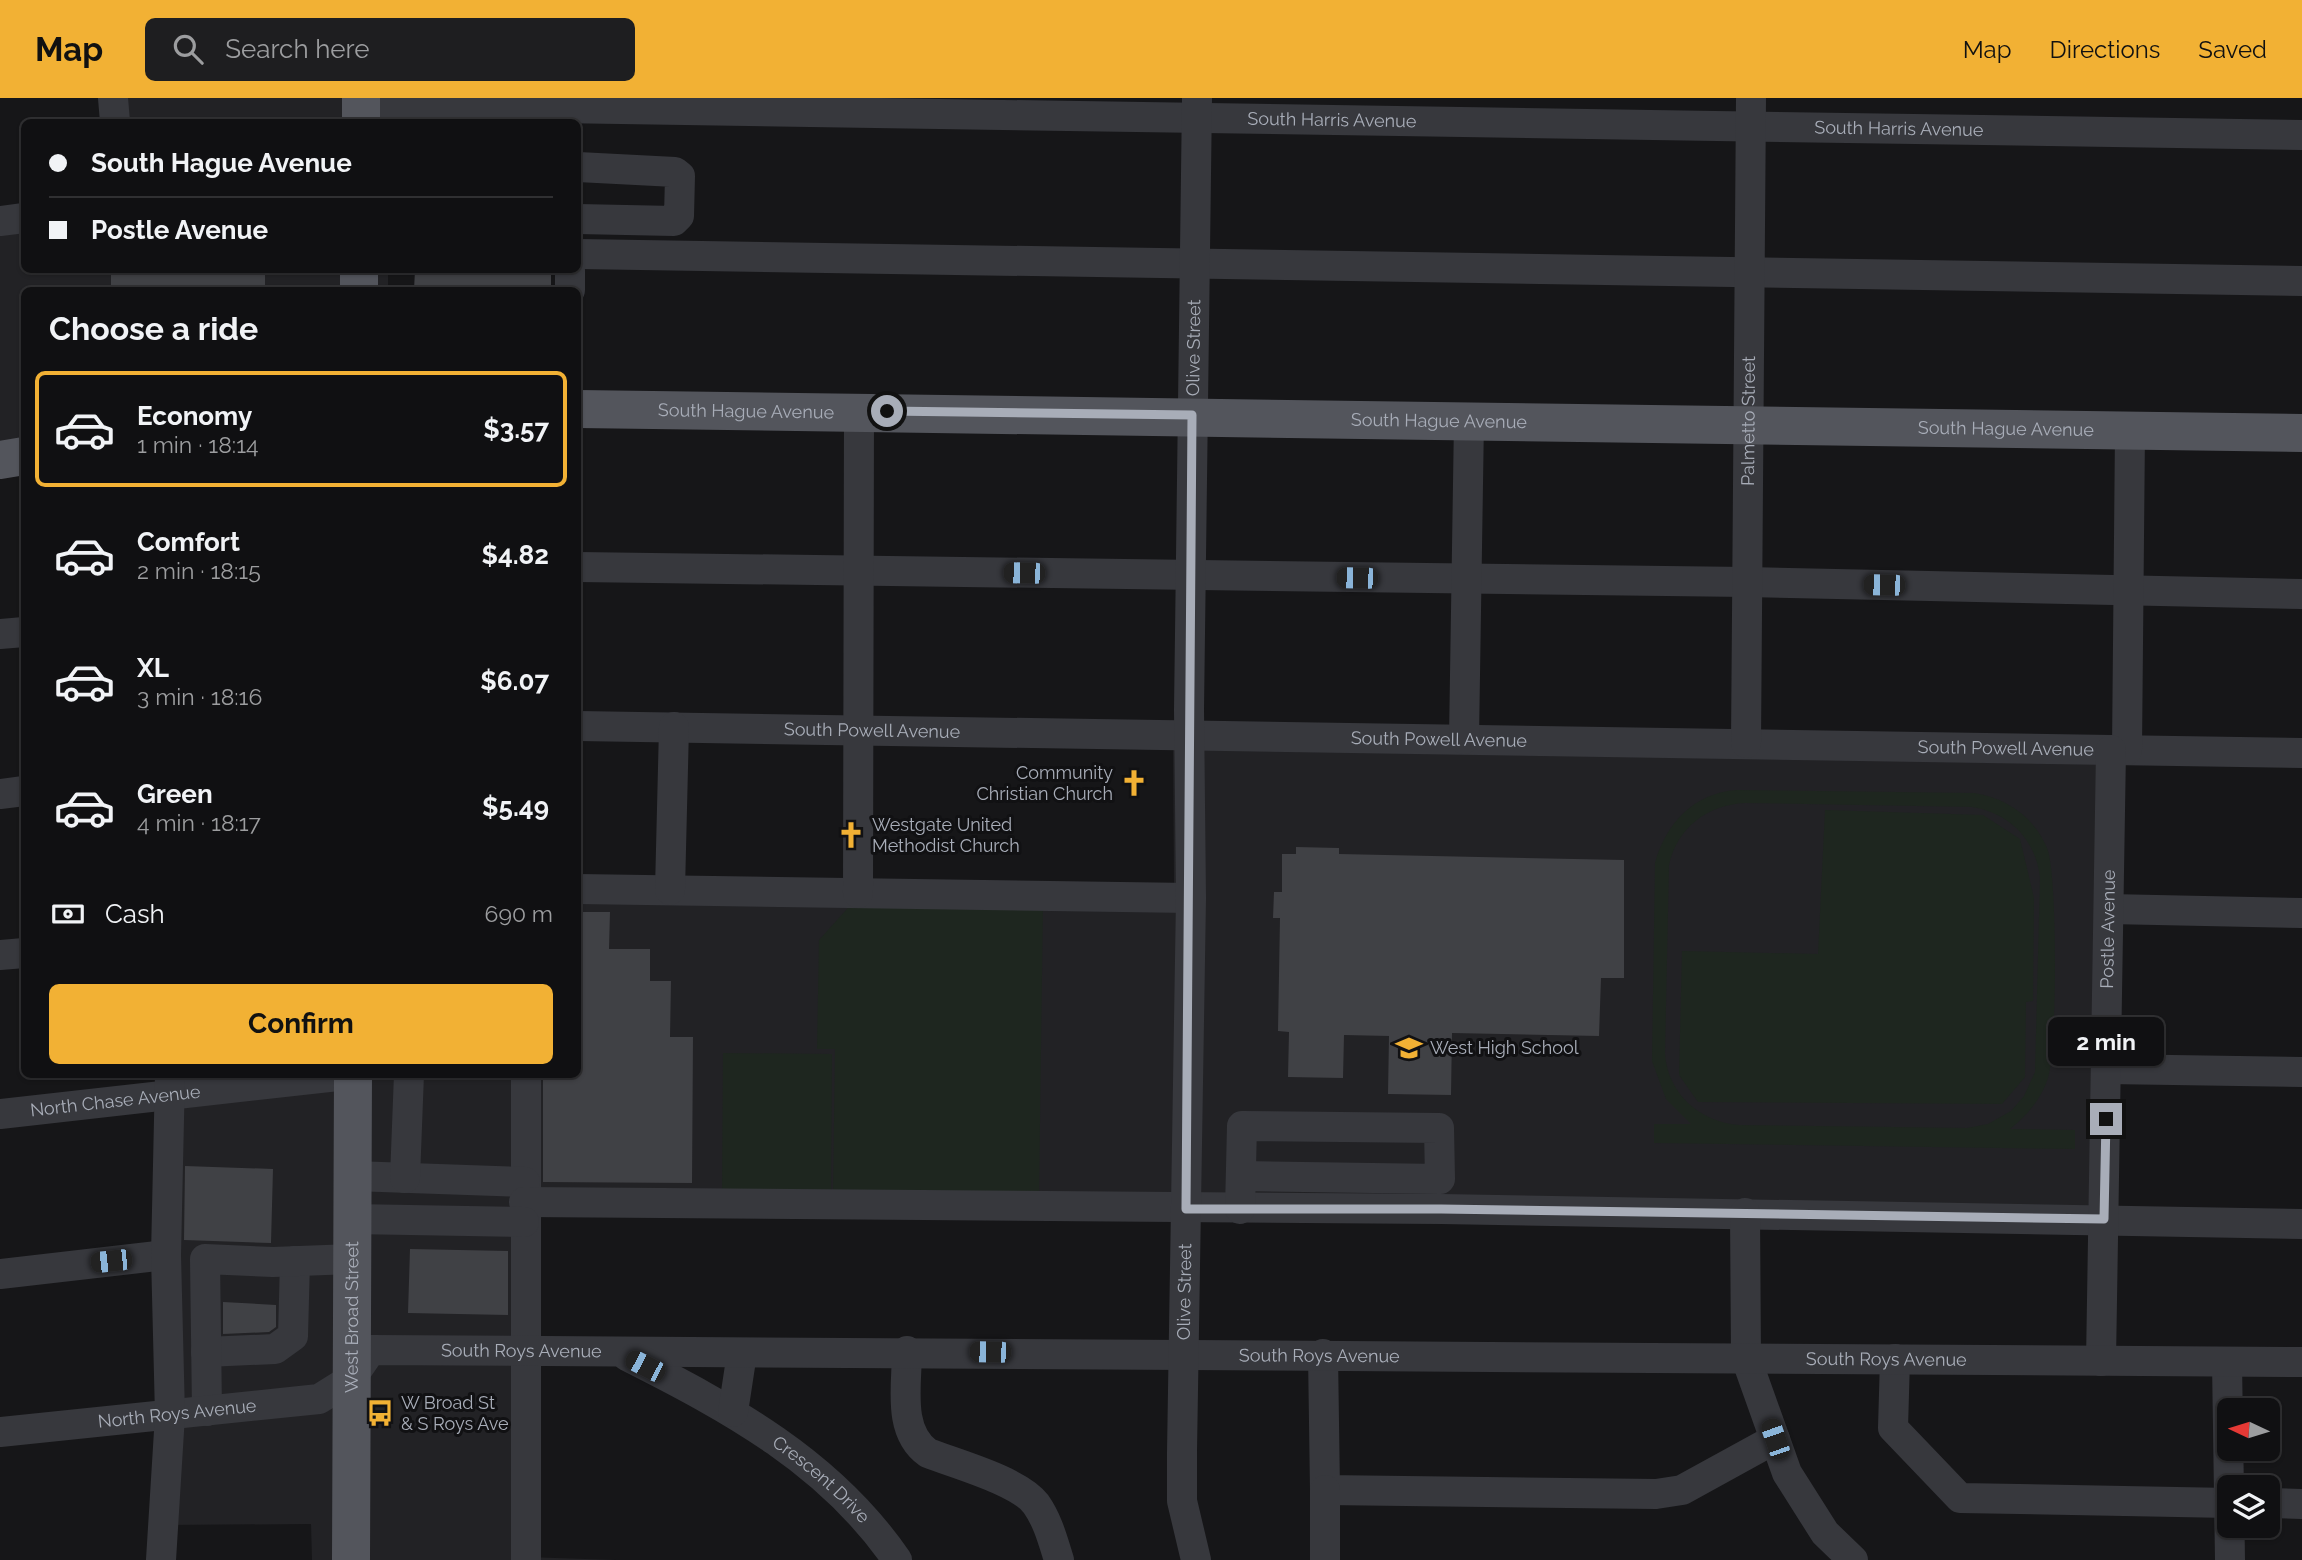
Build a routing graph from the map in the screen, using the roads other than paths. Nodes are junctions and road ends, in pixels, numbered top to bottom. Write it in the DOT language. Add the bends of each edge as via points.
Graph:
graph roads {
  1 [pos="113,98"];
  2 [pos="505,103"];
  3 [pos="1197,108"];
  4 [pos="361,109"];
  5 [pos="571,110"];
  6 [pos="1751,112"];
  7 [pos="431,114"];
  8 [pos="461,114"];
  9 [pos="115,119"];
  10 [pos="2302,135"];
  11 [pos="581,167"];
  12 [pos="21,218"];
  13 [pos="581,219"];
  14 [pos="0,220"];
  15 [pos="581,254"];
  16 [pos="1194,265"];
  17 [pos="1750,272"];
  18 [pos="2302,281"];
  19 [pos="581,409"];
  20 [pos="859,411"];
  21 [pos="1192,415"];
  22 [pos="1469,420"];
  23 [pos="1749,425"];
  24 [pos="2130,430"];
  25 [pos="2302,433"];
  26 [pos="21,456"];
  27 [pos="0,460"];
  28 [pos="581,566"];
  29 [pos="859,570"];
  30 [pos="1190,575"];
  31 [pos="1468,579"];
  32 [pos="1747,582"];
  33 [pos="2130,590"];
  34 [pos="2302,594"];
  35 [pos="21,632"];
  36 [pos="0,634"];
  37 [pos="581,726"];
  38 [pos="674,727"];
  39 [pos="856,730"];
  40 [pos="1190,735"];
  41 [pos="1464,739"];
  42 [pos="1746,743"];
  43 [pos="2119,750"];
  44 [pos="2302,752"];
  45 [pos="21,791"];
  46 [pos="0,794"];
  47 [pos="581,889"];
  48 [pos="670,890"];
  49 [pos="858,893"];
  50 [pos="1191,898"];
  51 [pos="2109,909"];
  52 [pos="2302,913"];
  53 [pos="21,953"];
  54 [pos="0,955"];
  55 [pos="2107,1069"];
  56 [pos="2302,1072"];
  57 [pos="299,1078"];
  58 [pos="354,1078"];
  59 [pos="409,1078"];
  60 [pos="526,1078"];
  61 [pos="170,1085"];
  62 [pos="0,1114"];
  63 [pos="353,1176"];
  64 [pos="1241,1176"];
  65 [pos="405,1178"];
  66 [pos="450,1180"];
  67 [pos="1440,1180"];
  68 [pos="525,1202"];
  69 [pos="1186,1209"];
  70 [pos="1240,1209"];
  71 [pos="1441,1209"];
  72 [pos="1745,1213"];
  73 [pos="352,1219"];
  74 [pos="2104,1219"];
  75 [pos="450,1220"];
  76 [pos="2302,1224"];
  77 [pos="166,1255"];
  78 [pos="352,1259"];
  79 [pos="295,1261"];
  80 [pos="0,1274"];
  81 [pos="524,1350"];
  82 [pos="206,1352"];
  83 [pos="907,1352"];
  84 [pos="742,1353"];
  85 [pos="622,1354"];
  86 [pos="1184,1354"];
  87 [pos="1323,1354"];
  88 [pos="1746,1358"];
  89 [pos="1895,1359"];
  90 [pos="2101,1361"];
  91 [pos="2227,1362"];
  92 [pos="2302,1362"];
  93 [pos="351,1379"];
  94 [pos="207,1411"];
  95 [pos="733,1412"];
  96 [pos="170,1415"];
  97 [pos="0,1432"];
  98 [pos="1775,1439"];
  99 [pos="2229,1475"];
  100 [pos="1325,1490"];
  101 [pos="2217,1503"];
  102 [pos="2280,1503"];
  103 [pos="2302,1504"];
  104 [pos="2230,1538"];
  105 [pos="1824,1546"];
  106 [pos="161,1560"];
  107 [pos="351,1560"];
  108 [pos="526,1560"];
  109 [pos="897,1560"];
  110 [pos="1059,1560"];
  111 [pos="1196,1560"];
  112 [pos="1325,1560"];
  113 [pos="1853,1560"];
  114 [pos="2230,1560"];
  1 -- 9 [label="street"];
  2 -- 5 [label="street, South Harris Avenue"];
  2 -- 8 [label="street, South Harris Avenue"];
  3 -- 5 [label="street, South Harris Avenue"];
  3 -- 6 [label="street, South Harris Avenue"];
  3 -- 16 [label="street, Olive Street"];
  4 -- 7 [label="street, South Harris Avenue"];
  6 -- 10 [label="street, South Harris Avenue"];
  6 -- 17 [label="street, Palmetto Street"];
  7 -- 8 [label="street, South Harris Avenue"];
  11 -- 13 [label="street" via="675,172 680,176 679,216 674,221"];
  12 -- 14 [label="street"];
  15 -- 16 [label="street"];
  16 -- 17 [label="street"];
  16 -- 21 [label="street, Olive Street"];
  17 -- 18 [label="street"];
  17 -- 23 [label="street, Palmetto Street"];
  19 -- 20 [label="main road, South Hague Avenue"];
  20 -- 21 [label="main road, South Hague Avenue"];
  20 -- 29 [label="street"];
  21 -- 22 [label="main road, South Hague Avenue"];
  21 -- 30 [label="street, Olive Street"];
  22 -- 23 [label="main road, South Hague Avenue"];
  22 -- 31 [label="street"];
  23 -- 24 [label="main road, South Hague Avenue"];
  23 -- 32 [label="street, Palmetto Street"];
  24 -- 25 [label="main road, South Hague Avenue"];
  24 -- 33 [label="street, Postle Avenue"];
  26 -- 27 [label="main road"];
  28 -- 29 [label="street"];
  29 -- 30 [label="street"];
  29 -- 39 [label="street"];
  30 -- 31 [label="street"];
  30 -- 40 [label="street, Olive Street"];
  31 -- 32 [label="street"];
  31 -- 41 [label="street"];
  32 -- 33 [label="street"];
  32 -- 42 [label="street, Palmetto Street"];
  33 -- 34 [label="street"];
  33 -- 43 [label="street, Postle Avenue"];
  35 -- 36 [label="street"];
  37 -- 38 [label="street, South Powell Avenue"];
  38 -- 39 [label="street, South Powell Avenue"];
  38 -- 48 [label="street"];
  39 -- 40 [label="street, South Powell Avenue"];
  39 -- 49 [label="street"];
  40 -- 41 [label="street, South Powell Avenue"];
  40 -- 50 [label="street, Olive Street"];
  41 -- 42 [label="street, South Powell Avenue"];
  42 -- 43 [label="street, South Powell Avenue"];
  43 -- 44 [label="street, South Powell Avenue"];
  43 -- 51 [label="street, Postle Avenue"];
  45 -- 46 [label="street"];
  47 -- 48 [label="street"];
  48 -- 49 [label="street"];
  49 -- 50 [label="street"];
  50 -- 69 [label="street, Olive Street"];
  51 -- 52 [label="street"];
  51 -- 55 [label="street, Postle Avenue"];
  53 -- 54 [label="street"];
  55 -- 56 [label="street"];
  55 -- 74 [label="street, Postle Avenue"];
  57 -- 61 [label="street, North Chase Avenue"];
  58 -- 63 [label="main road, West Broad Street"];
  59 -- 65 [label="street"];
  60 -- 68 [label="street"];
  61 -- 62 [label="street, North Chase Avenue"];
  61 -- 77 [label="street"];
  63 -- 65 [label="street"];
  63 -- 73 [label="main road, West Broad Street"];
  64 -- 67 [label="street"];
  64 -- 67 [label="street" via="1242,1126 1439,1128"];
  64 -- 70 [label="street"];
  65 -- 66 [label="street"];
  66 -- 68 [label="street"];
  66 -- 75 [label="street"];
  67 -- 71 [label="street"];
  68 -- 69 [label="street"];
  68 -- 75 [label="street"];
  68 -- 81 [label="street"];
  69 -- 70 [label="street"];
  69 -- 86 [label="street, Olive Street"];
  70 -- 71 [label="street"];
  71 -- 72 [label="street"];
  72 -- 74 [label="street"];
  72 -- 88 [label="street"];
  73 -- 75 [label="street"];
  73 -- 78 [label="main road, West Broad Street"];
  74 -- 76 [label="street"];
  74 -- 90 [label="street, Postle Avenue"];
  77 -- 80 [label="street"];
  77 -- 96 [label="street"];
  78 -- 79 [label="street"];
  78 -- 93 [label="main road, West Broad Street"];
  79 -- 82 [label="street" via="293,1336 275,1349"];
  79 -- 82 [label="street" via="205,1259"];
  81 -- 85 [label="street, South Roys Avenue"];
  81 -- 93 [label="street, South Roys Avenue" via="371,1350"];
  81 -- 108 [label="street"];
  82 -- 94 [label="street"];
  83 -- 84 [label="street, South Roys Avenue"];
  83 -- 86 [label="street, South Roys Avenue"];
  83 -- 110 [label="street" via="906,1412 916,1444 1013,1487 1034,1502 1047,1521"];
  84 -- 85 [label="street, South Roys Avenue"];
  84 -- 95 [label="street"];
  85 -- 95 [label="street, Crescent Drive"];
  86 -- 87 [label="street, South Roys Avenue"];
  86 -- 111 [label="street, Olive Street" via="1182,1501"];
  87 -- 88 [label="street, South Roys Avenue"];
  87 -- 100 [label="street"];
  88 -- 89 [label="street, South Roys Avenue"];
  88 -- 98 [label="street"];
  89 -- 90 [label="street, South Roys Avenue"];
  89 -- 101 [label="street" via="1893,1428 1960,1497"];
  90 -- 91 [label="street, South Roys Avenue"];
  91 -- 92 [label="street, South Roys Avenue"];
  91 -- 99 [label="street"];
  93 -- 94 [label="street, North Roys Avenue" via="319,1399"];
  93 -- 107 [label="main road, West Broad Street"];
  94 -- 96 [label="street, North Roys Avenue"];
  95 -- 109 [label="street, Crescent Drive" via="765,1430 856,1507"];
  96 -- 97 [label="street, North Roys Avenue"];
  96 -- 106 [label="street"];
  98 -- 100 [label="street" via="1682,1490 1657,1494"];
  98 -- 105 [label="street"];
  100 -- 112 [label="street"];
  102 -- 103 [label="street"];
  104 -- 114 [label="street"];
  105 -- 113 [label="street"];
}
